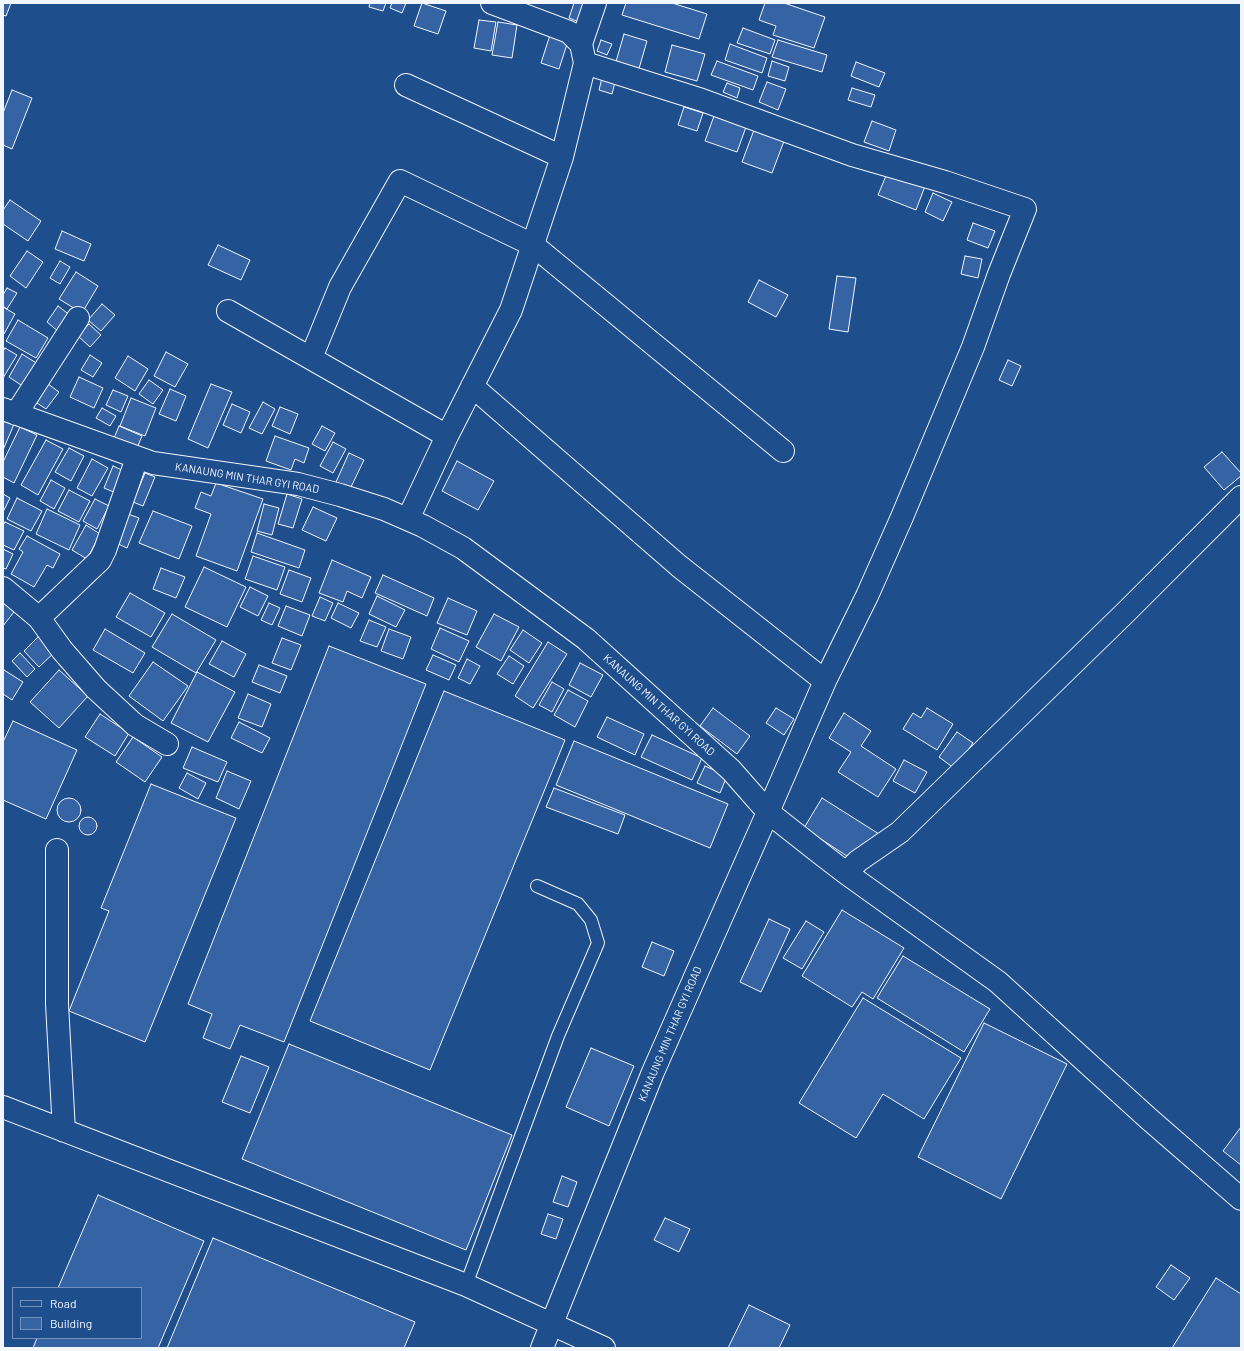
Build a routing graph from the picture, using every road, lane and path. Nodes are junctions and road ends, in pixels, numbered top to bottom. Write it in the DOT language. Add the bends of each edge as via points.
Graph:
graph roads {
  1 [pos="492,3"];
  2 [pos="595,3"];
  3 [pos="583,54"];
  4 [pos="406,85"];
  5 [pos="562,157"];
  6 [pos="533,245"];
  7 [pos="228,311"];
  8 [pos="78,318"];
  9 [pos="311,358"];
  10 [pos="472,386"];
  11 [pos="10,412"];
  12 [pos="447,436"];
  13 [pos="783,451"];
  14 [pos="137,458"];
  15 [pos="1241,497"];
  16 [pos="408,520"];
  17 [pos="3,588"];
  18 [pos="39,618"];
  19 [pos="825,681"];
  20 [pos="167,744"];
  21 [pos="768,812"];
  22 [pos="57,850"];
  23 [pos="846,873"];
  24 [pos="538,886"];
  25 [pos="3,1107"];
  26 [pos="64,1131"];
  27 [pos="1241,1199"];
  28 [pos="466,1285"];
  29 [pos="552,1325"];
  30 [pos="542,1348"];
  31 [pos="604,1348"];
  1 -- 3 [label="street" via="568,32"];
  2 -- 3 [label="street"];
  3 -- 5 [label="street"];
  3 -- 19 [label="street" via="852,155 1025,209 973,347 902,517"];
  4 -- 5 [label="street"];
  5 -- 6 [label="street"];
  6 -- 9 [label="street" via="400,181 340,287"];
  6 -- 10 [label="street" via="510,310"];
  6 -- 13 [label="street"];
  7 -- 9 [label="street"];
  8 -- 11 [label="street"];
  9 -- 12 [label="street"];
  10 -- 12 [label="street"];
  10 -- 19 [label="street" via="679,566"];
  11 -- 14 [label="street, KANAUNG MIN THAR GYI ROAD"];
  12 -- 16 [label="street"];
  14 -- 16 [label="street, KANAUNG MIN THAR GYI ROAD" via="298,484 384,509"];
  14 -- 18 [label="street" via="100,560"];
  15 -- 23 [label="street" via="900,832 858,861"];
  16 -- 21 [label="street, KANAUNG MIN THAR GYI ROAD" via="464,548 586,639 731,770"];
  17 -- 18 [label="street"];
  18 -- 20 [label="street" via="62,650 96,689 135,725"];
  19 -- 21 [label="street"];
  21 -- 23 [label="street"];
  21 -- 29 [label="street, KANAUNG MIN THAR GYI ROAD" via="653,1072"];
  22 -- 26 [label="street" via="57,1004"];
  23 -- 27 [label="street" via="998,982 1149,1120"];
  24 -- 28 [label="lane" via="578,904 591,920 598,943 558,1036"];
  25 -- 26 [label="street"];
  26 -- 28 [label="street"];
  28 -- 29 [label="street"];
  29 -- 30 [label="street, KANAUNG MIN THAR GYI ROAD"];
  29 -- 31 [label="street"];
}
